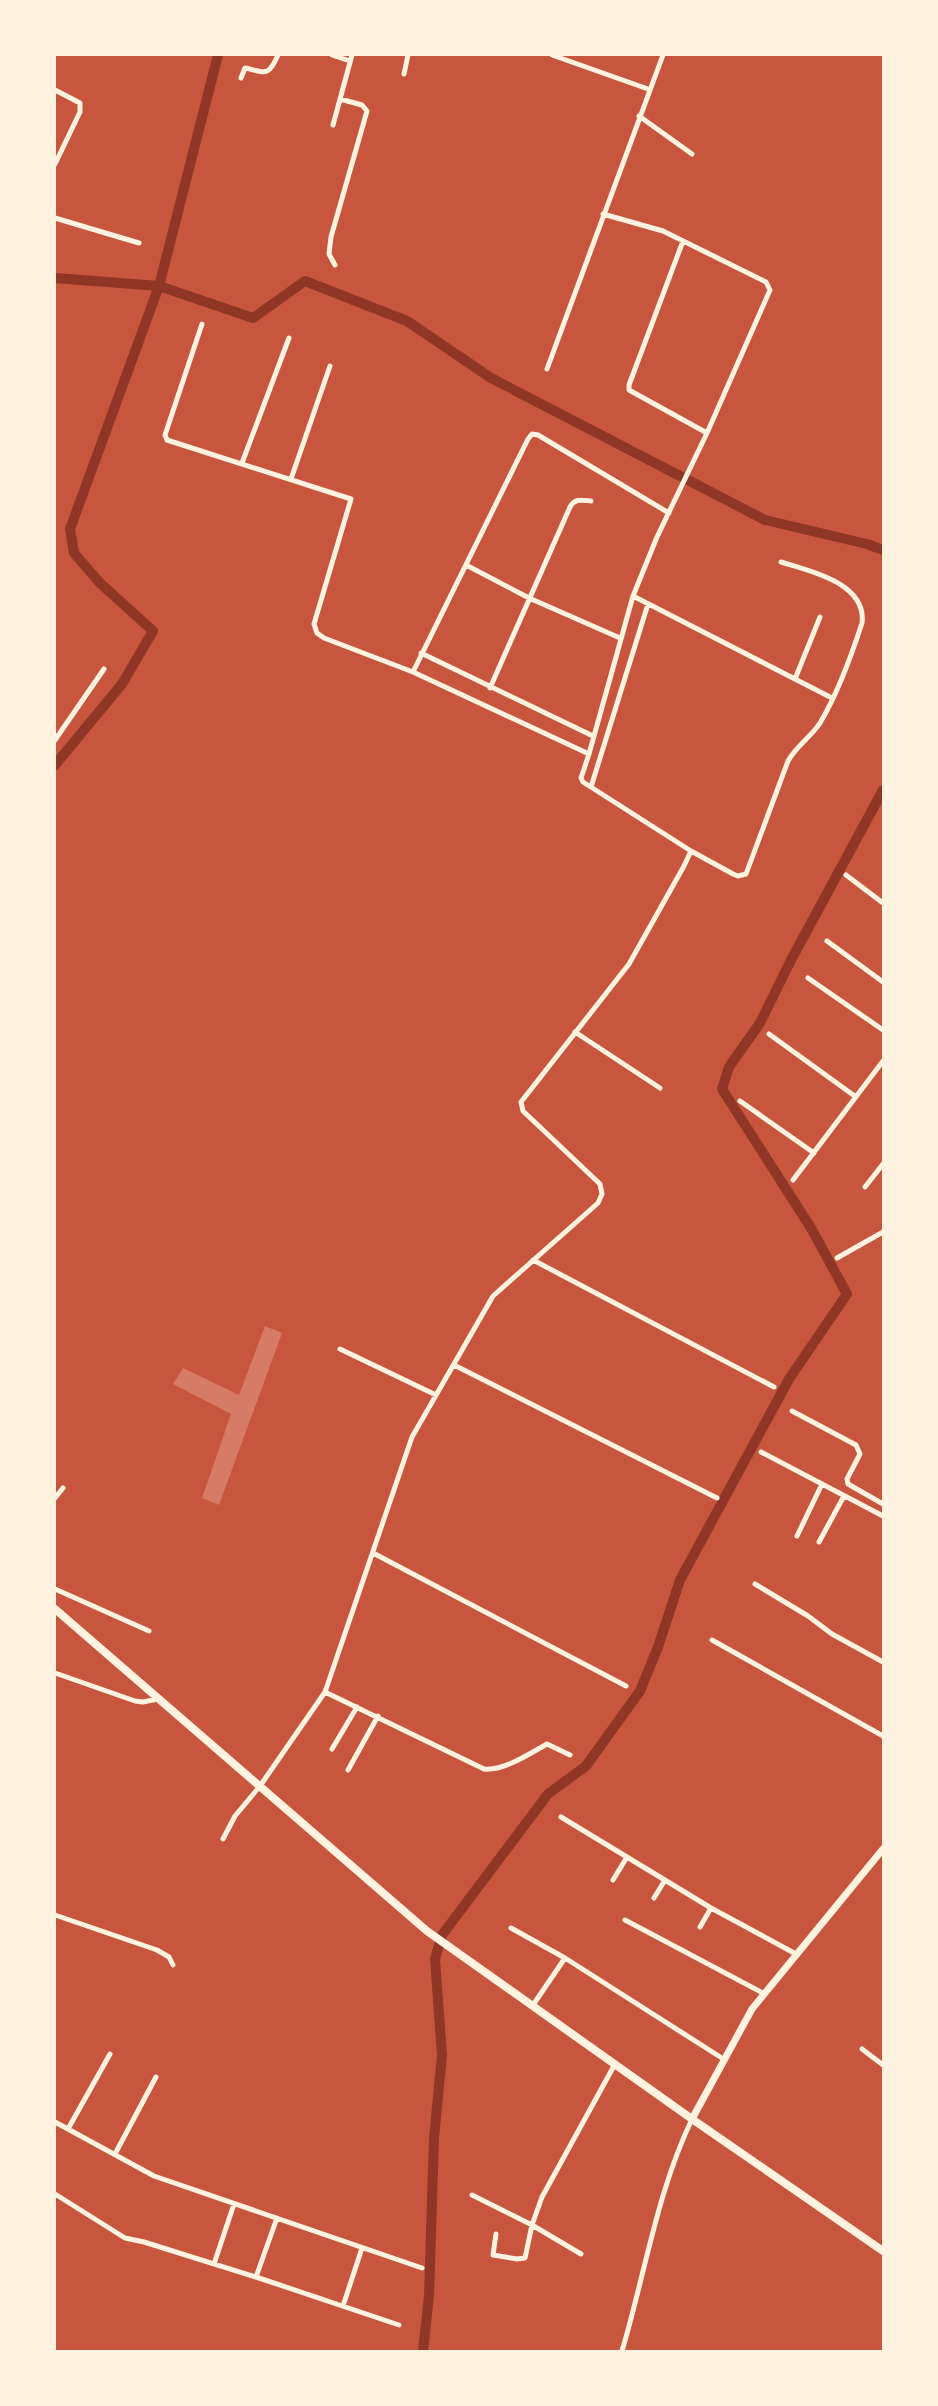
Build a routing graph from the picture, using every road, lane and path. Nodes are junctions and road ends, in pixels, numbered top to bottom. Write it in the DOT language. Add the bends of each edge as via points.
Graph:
graph roads {
  1 [pos="278,55"];
  2 [pos="332,55"];
  3 [pos="352,55"];
  4 [pos="408,55"];
  5 [pos="552,55"];
  6 [pos="663,55"];
  7 [pos="350,61"];
  8 [pos="404,74"];
  9 [pos="240,78"];
  10 [pos="648,89"];
  11 [pos="55,90"];
  12 [pos="340,99"];
  13 [pos="639,116"];
  14 [pos="334,125"];
  15 [pos="692,154"];
  16 [pos="55,164"];
  17 [pos="603,214"];
  18 [pos="55,218"];
  19 [pos="683,241"];
  20 [pos="139,243"];
  21 [pos="335,265"];
  22 [pos="202,324"];
  23 [pos="289,338"];
  24 [pos="330,366"];
  25 [pos="547,369"];
  26 [pos="707,433"];
  27 [pos="242,463"];
  28 [pos="291,479"];
  29 [pos="591,502"];
  30 [pos="669,513"];
  31 [pos="781,562"];
  32 [pos="466,565"];
  33 [pos="633,596"];
  34 [pos="529,598"];
  35 [pos="648,604"];
  36 [pos="820,617"];
  37 [pos="620,638"];
  38 [pos="421,653"];
  39 [pos="104,669"];
  40 [pos="413,672"];
  41 [pos="795,679"];
  42 [pos="490,688"];
  43 [pos="832,698"];
  44 [pos="593,736"];
  45 [pos="55,740"];
  46 [pos="589,754"];
  47 [pos="591,787"];
  48 [pos="690,851"];
  49 [pos="846,875"];
  50 [pos="883,903"];
  51 [pos="827,941"];
  52 [pos="808,978"];
  53 [pos="883,982"];
  54 [pos="883,1030"];
  55 [pos="576,1032"];
  56 [pos="769,1034"];
  57 [pos="883,1061"];
  58 [pos="660,1088"];
  59 [pos="856,1097"];
  60 [pos="740,1101"];
  61 [pos="814,1153"];
  62 [pos="883,1164"];
  63 [pos="793,1180"];
  64 [pos="866,1187"];
  65 [pos="883,1232"];
  66 [pos="837,1258"];
  67 [pos="533,1260"];
  68 [pos="340,1349"];
  69 [pos="454,1365"];
  70 [pos="774,1387"];
  71 [pos="436,1395"];
  72 [pos="792,1411"];
  73 [pos="761,1452"];
  74 [pos="822,1484"];
  75 [pos="63,1488"];
  76 [pos="844,1496"];
  77 [pos="55,1498"];
  78 [pos="717,1498"];
  79 [pos="883,1504"];
  80 [pos="883,1516"];
  81 [pos="797,1536"];
  82 [pos="819,1542"];
  83 [pos="373,1553"];
  84 [pos="755,1584"];
  85 [pos="55,1589"];
  86 [pos="55,1609"];
  87 [pos="149,1632"];
  88 [pos="712,1640"];
  89 [pos="883,1662"];
  90 [pos="55,1673"];
  91 [pos="626,1686"];
  92 [pos="325,1692"];
  93 [pos="158,1699"];
  94 [pos="357,1707"];
  95 [pos="378,1716"];
  96 [pos="883,1736"];
  97 [pos="332,1749"];
  98 [pos="570,1755"];
  99 [pos="348,1770"];
  100 [pos="260,1786"];
  101 [pos="561,1817"];
  102 [pos="223,1839"];
  103 [pos="883,1850"];
  104 [pos="627,1857"];
  105 [pos="613,1880"];
  106 [pos="665,1880"];
  107 [pos="654,1898"];
  108 [pos="711,1908"];
  109 [pos="55,1915"];
  110 [pos="625,1920"];
  111 [pos="700,1927"];
  112 [pos="511,1928"];
  113 [pos="796,1954"];
  114 [pos="565,1958"];
  115 [pos="173,1965"];
  116 [pos="763,1993"];
  117 [pos="532,2005"];
  118 [pos="862,2049"];
  119 [pos="110,2054"];
  120 [pos="725,2060"];
  121 [pos="615,2064"];
  122 [pos="883,2065"];
  123 [pos="156,2077"];
  124 [pos="692,2119"];
  125 [pos="55,2122"];
  126 [pos="68,2130"];
  127 [pos="115,2154"];
  128 [pos="55,2194"];
  129 [pos="472,2195"];
  130 [pos="234,2204"];
  131 [pos="277,2218"];
  132 [pos="532,2225"];
  133 [pos="496,2234"];
  134 [pos="362,2248"];
  135 [pos="883,2251"];
  136 [pos="581,2254"];
  137 [pos="214,2264"];
  138 [pos="422,2268"];
  139 [pos="256,2277"];
  140 [pos="343,2306"];
  141 [pos="398,2325"];
  142 [pos="622,2351"];
  1 -- 9 [label="street" via="269,71 263,73 245,68"];
  2 -- 7 [label="street"];
  3 -- 7 [label="street"];
  4 -- 8 [label="street"];
  5 -- 10 [label="street"];
  6 -- 10 [label="street"];
  7 -- 12 [label="street"];
  10 -- 13 [label="street"];
  11 -- 16 [label="street" via="76,99 80,103 80,112"];
  12 -- 14 [label="street"];
  12 -- 21 [label="street" via="362,105 367,111 331,237 329,254"];
  13 -- 15 [label="street"];
  13 -- 17 [label="street"];
  17 -- 19 [label="street" via="663,231"];
  17 -- 25 [label="street"];
  18 -- 20 [label="street"];
  19 -- 26 [label="street" via="629,390"];
  19 -- 26 [label="street" via="766,282 770,290"];
  22 -- 27 [label="street" via="165,435 172,443"];
  23 -- 27 [label="street"];
  24 -- 28 [label="street"];
  26 -- 30 [label="street"];
  27 -- 28 [label="street"];
  28 -- 40 [label="street" via="351,499 314,624 317,633"];
  29 -- 34 [label="street" via="573,502"];
  30 -- 32 [label="street" via="532,434"];
  30 -- 33 [label="street"];
  31 -- 43 [label="street" via="838,583 857,599 861,607 862,623"];
  32 -- 34 [label="street"];
  32 -- 38 [label="street"];
  33 -- 35 [label="street"];
  33 -- 37 [label="street"];
  34 -- 37 [label="street"];
  34 -- 42 [label="street"];
  35 -- 41 [label="street"];
  35 -- 47 [label="street"];
  36 -- 41 [label="street"];
  37 -- 44 [label="street"];
  38 -- 40 [label="street"];
  38 -- 42 [label="street"];
  39 -- 45 [label="street"];
  40 -- 46 [label="street"];
  41 -- 43 [label="street"];
  42 -- 44 [label="street"];
  43 -- 48 [label="street" via="820,723 788,761 746,874 733,874"];
  44 -- 46 [label="street"];
  46 -- 47 [label="street" via="581,778"];
  47 -- 48 [label="street"];
  48 -- 55 [label="street" via="629,964"];
  49 -- 50 [label="street"];
  51 -- 53 [label="street"];
  52 -- 54 [label="street"];
  55 -- 58 [label="street"];
  55 -- 67 [label="street" via="521,1106 526,1115 600,1184 602,1194 598,1202"];
  56 -- 59 [label="street"];
  57 -- 59 [label="street"];
  59 -- 61 [label="street"];
  60 -- 61 [label="street"];
  61 -- 63 [label="street"];
  62 -- 64 [label="street"];
  65 -- 66 [label="street"];
  67 -- 69 [label="street" via="493,1296"];
  67 -- 70 [label="street"];
  68 -- 71 [label="street"];
  69 -- 71 [label="street"];
  69 -- 78 [label="street"];
  71 -- 83 [label="street" via="412,1437"];
  72 -- 79 [label="street" via="856,1445 860,1454 847,1479 848,1484"];
  73 -- 74 [label="street"];
  74 -- 76 [label="street"];
  74 -- 81 [label="street"];
  75 -- 77 [label="street"];
  76 -- 80 [label="street"];
  76 -- 82 [label="street"];
  83 -- 91 [label="street"];
  83 -- 92 [label="street"];
  84 -- 89 [label="street" via="832,1634"];
  85 -- 87 [label="street"];
  86 -- 93 [label="main road"];
  88 -- 96 [label="street"];
  90 -- 93 [label="street" via="135,1701"];
  92 -- 94 [label="street"];
  92 -- 100 [label="street"];
  93 -- 100 [label="main road"];
  94 -- 95 [label="street"];
  94 -- 97 [label="street"];
  95 -- 98 [label="street" via="484,1769 502,1767 547,1744"];
  95 -- 99 [label="street"];
  100 -- 102 [label="street" via="235,1816"];
  100 -- 117 [label="main road" via="427,1931"];
  101 -- 104 [label="street"];
  103 -- 113 [label="street"];
  104 -- 105 [label="street"];
  104 -- 106 [label="street"];
  106 -- 107 [label="street"];
  106 -- 108 [label="street"];
  108 -- 111 [label="street"];
  108 -- 113 [label="street"];
  109 -- 115 [label="street" via="157,1950 169,1957"];
  110 -- 116 [label="street"];
  112 -- 114 [label="street"];
  113 -- 116 [label="street"];
  114 -- 117 [label="street"];
  114 -- 120 [label="street"];
  116 -- 120 [label="street"];
  117 -- 121 [label="main road"];
  118 -- 122 [label="street"];
  119 -- 126 [label="street"];
  120 -- 124 [label="street"];
  121 -- 124 [label="main road"];
  121 -- 132 [label="street" via="542,2197"];
  123 -- 127 [label="street"];
  124 -- 135 [label="main road"];
  124 -- 142 [label="street" via="660,2209"];
  125 -- 126 [label="street"];
  126 -- 127 [label="street"];
  127 -- 130 [label="street" via="154,2176"];
  128 -- 137 [label="street" via="125,2238"];
  129 -- 132 [label="street"];
  130 -- 131 [label="street"];
  130 -- 137 [label="street"];
  131 -- 134 [label="street"];
  131 -- 139 [label="street"];
  132 -- 133 [label="street" via="524,2260 494,2255"];
  132 -- 136 [label="street"];
  134 -- 138 [label="street"];
  134 -- 140 [label="street"];
  137 -- 139 [label="street"];
  139 -- 140 [label="street"];
  140 -- 141 [label="street"];
}
